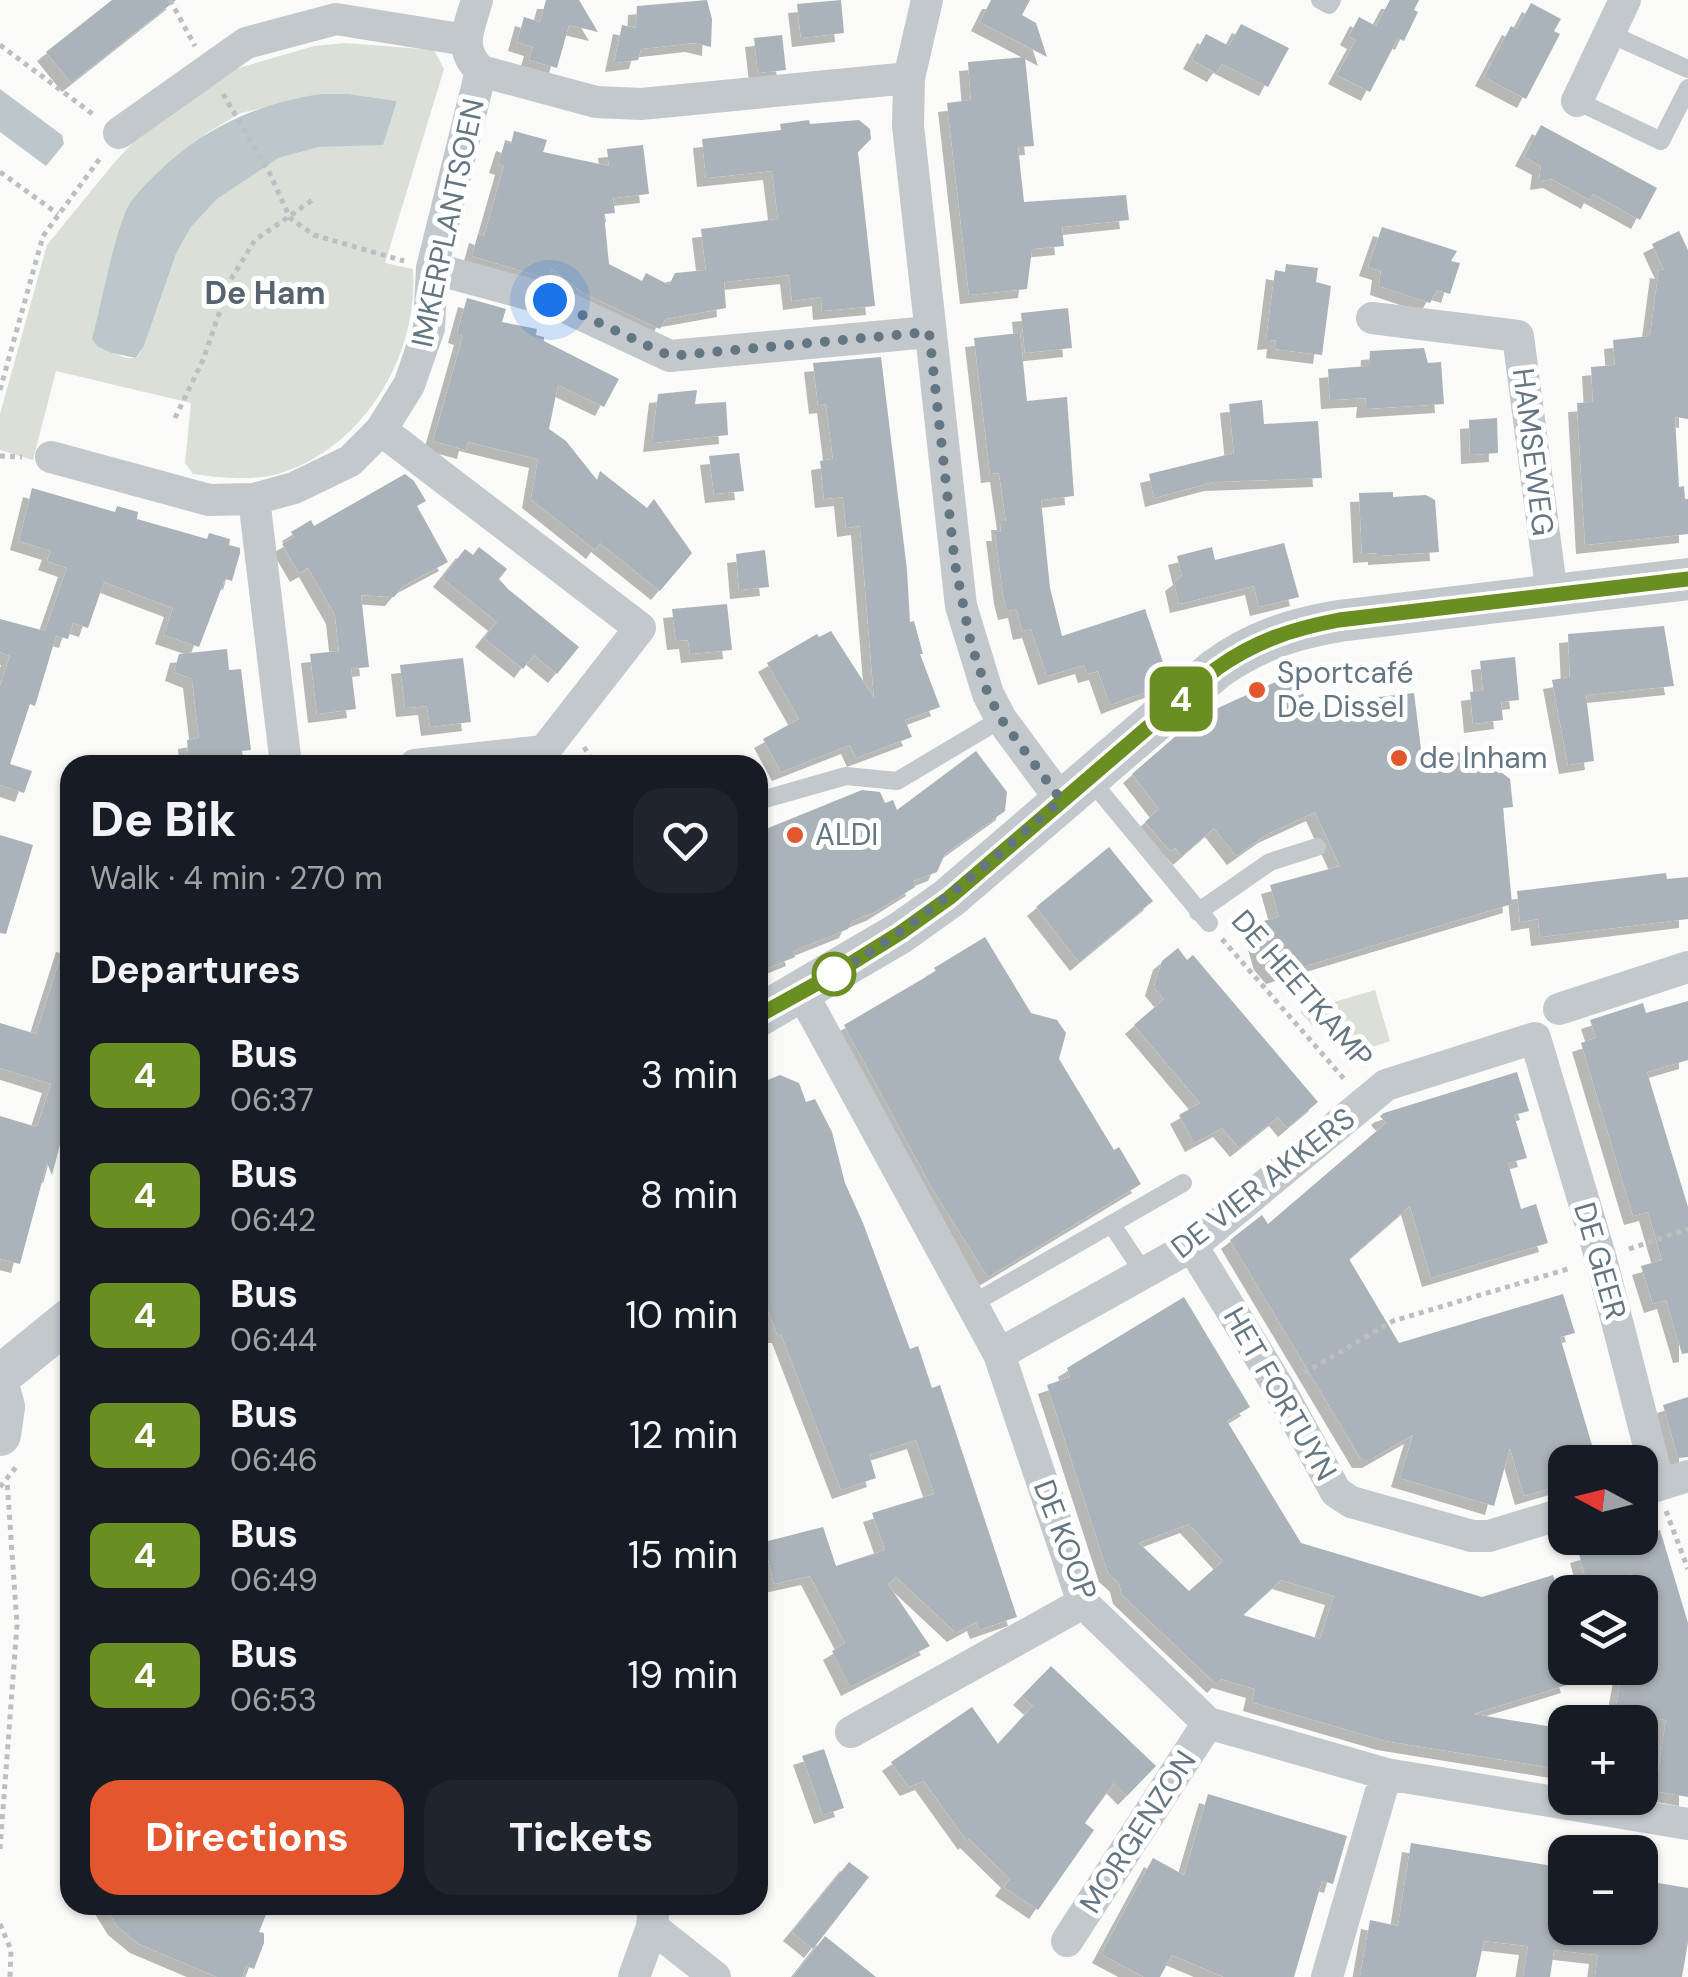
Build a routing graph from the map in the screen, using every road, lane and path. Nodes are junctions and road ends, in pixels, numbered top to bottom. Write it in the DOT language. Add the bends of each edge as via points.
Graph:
graph roads {
  1 [pos="477,0"];
  2 [pos="926,0"];
  3 [pos="1320,0"];
  4 [pos="1332,0"];
  5 [pos="1625,0"];
  6 [pos="1608,33"];
  7 [pos="466,40"];
  8 [pos="0,46"];
  9 [pos="1688,69"];
  10 [pos="482,71"];
  11 [pos="909,78"];
  12 [pos="1688,88"];
  13 [pos="1576,101"];
  14 [pos="234,112"];
  15 [pos="119,133"];
  16 [pos="0,172"];
  17 [pos="314,199"];
  18 [pos="59,214"];
  19 [pos="290,218"];
  20 [pos="432,268"];
  21 [pos="1372,318"];
  22 [pos="929,332"];
  23 [pos="0,390"];
  24 [pos="175,418"];
  25 [pos="382,430"];
  26 [pos="52,457"];
  27 [pos="254,498"];
  28 [pos="1688,579"];
  29 [pos="1552,594"];
  30 [pos="1001,719"];
  31 [pos="285,755"];
  32 [pos="507,755"];
  33 [pos="1075,789"];
  34 [pos="768,798"];
  35 [pos="1317,847"];
  36 [pos="1203,917"];
  37 [pos="1688,966"];
  38 [pos="802,993"];
  39 [pos="1559,1009"];
  40 [pos="768,1011"];
  41 [pos="1535,1038"];
  42 [pos="1364,1103"];
  43 [pos="1182,1183"];
  44 [pos="1112,1225"];
  45 [pos="1688,1229"];
  46 [pos="1192,1246"];
  47 [pos="1601,1259"];
  48 [pos="1144,1273"];
  49 [pos="972,1304"];
  50 [pos="60,1327"];
  51 [pos="1000,1354"];
  52 [pos="0,1376"];
  53 [pos="1279,1388"];
  54 [pos="0,1392"];
  55 [pos="0,1435"];
  56 [pos="1662,1484"];
  57 [pos="0,1487"];
  58 [pos="1548,1519"];
  59 [pos="1688,1569"];
  60 [pos="1084,1603"];
  61 [pos="1208,1723"];
  62 [pos="851,1732"];
  63 [pos="1386,1774"];
  64 [pos="1688,1824"];
  65 [pos="0,1849"];
  66 [pos="653,1916"];
  67 [pos="0,1924"];
  68 [pos="1067,1940"];
  69 [pos="10,1977"];
  70 [pos="634,1977"];
  71 [pos="715,1977"];
  72 [pos="1327,1977"];
  1 -- 7 [label="street"];
  2 -- 11 [label="street"];
  3 -- 4 [label="lane"];
  5 -- 6 [label="street"];
  6 -- 9 [label="lane"];
  6 -- 13 [label="street"];
  7 -- 10 [label="street" via="470,60"];
  7 -- 15 [label="street" via="336,19 246,43"];
  8 -- 15 [label="path"];
  10 -- 11 [label="street" via="596,102 641,104"];
  10 -- 20 [label="street, IMKERPLANTSOEN"];
  11 -- 22 [label="street"];
  12 -- 13 [label="lane" via="1662,141"];
  14 -- 19 [label="path"];
  15 -- 18 [label="path"];
  16 -- 18 [label="path"];
  17 -- 19 [label="path"];
  18 -- 23 [label="path" via="43,236"];
  19 -- 20 [label="path" via="314,235"];
  19 -- 24 [label="path" via="256,240 232,279"];
  20 -- 22 [label="street" via="550,300 670,356"];
  20 -- 25 [label="street, IMKERPLANTSOEN" via="429,328 409,385"];
  21 -- 29 [label="street, HAMSEWEG" via="1518,336"];
  22 -- 30 [label="street" via="962,606 979,672"];
  25 -- 27 [label="street, IMKERPLANTSOEN" via="350,461 294,488"];
  25 -- 32 [label="street" via="640,628 544,751"];
  26 -- 27 [label="street, IMKERPLANTSOEN" via="209,500"];
  27 -- 31 [label="street"];
  28 -- 29 [label="street"];
  29 -- 33 [label="street" via="1339,620 1276,635 1216,669"];
  30 -- 33 [label="street"];
  30 -- 34 [label="lane" via="897,781 846,776"];
  33 -- 36 [label="lane, DE HEETKAMP"];
  33 -- 38 [label="street" via="923,918"];
  35 -- 36 [label="lane, DE HEETKAMP" via="1270,862"];
  36 -- 42 [label="path, DE HEETKAMP"];
  37 -- 39 [label="street"];
  38 -- 40 [label="street"];
  38 -- 49 [label="street, DE KOOP"];
  41 -- 42 [label="street, DE VIER AKKERS" via="1386,1085"];
  41 -- 47 [label="street, DE GEER"];
  42 -- 46 [label="street, DE VIER AKKERS"];
  43 -- 44 [label="lane"];
  44 -- 48 [label="lane"];
  44 -- 49 [label="lane"];
  45 -- 47 [label="path"];
  46 -- 48 [label="street, DE VIER AKKERS"];
  46 -- 53 [label="street, HET FORTUYN"];
  47 -- 53 [label="path" via="1393,1321"];
  47 -- 56 [label="street, DE GEER"];
  48 -- 51 [label="street, DE VIER AKKERS"];
  49 -- 51 [label="street, DE KOOP"];
  50 -- 52 [label="street"];
  51 -- 60 [label="street, DE KOOP"];
  53 -- 58 [label="street, HET FORTUYN" via="1336,1492 1351,1502 1472,1536"];
  54 -- 55 [label="street"];
  56 -- 59 [label="path"];
  57 -- 65 [label="path" via="7,1480 17,1624"];
  60 -- 61 [label="street, DE KOOP"];
  60 -- 62 [label="street"];
  61 -- 63 [label="street, DE KOOP"];
  61 -- 68 [label="street, MORGENZON"];
  63 -- 64 [label="street, DE KOOP"];
  63 -- 72 [label="street"];
  66 -- 70 [label="street"];
  66 -- 71 [label="street"];
  67 -- 69 [label="path" via="11,1950"];
}
